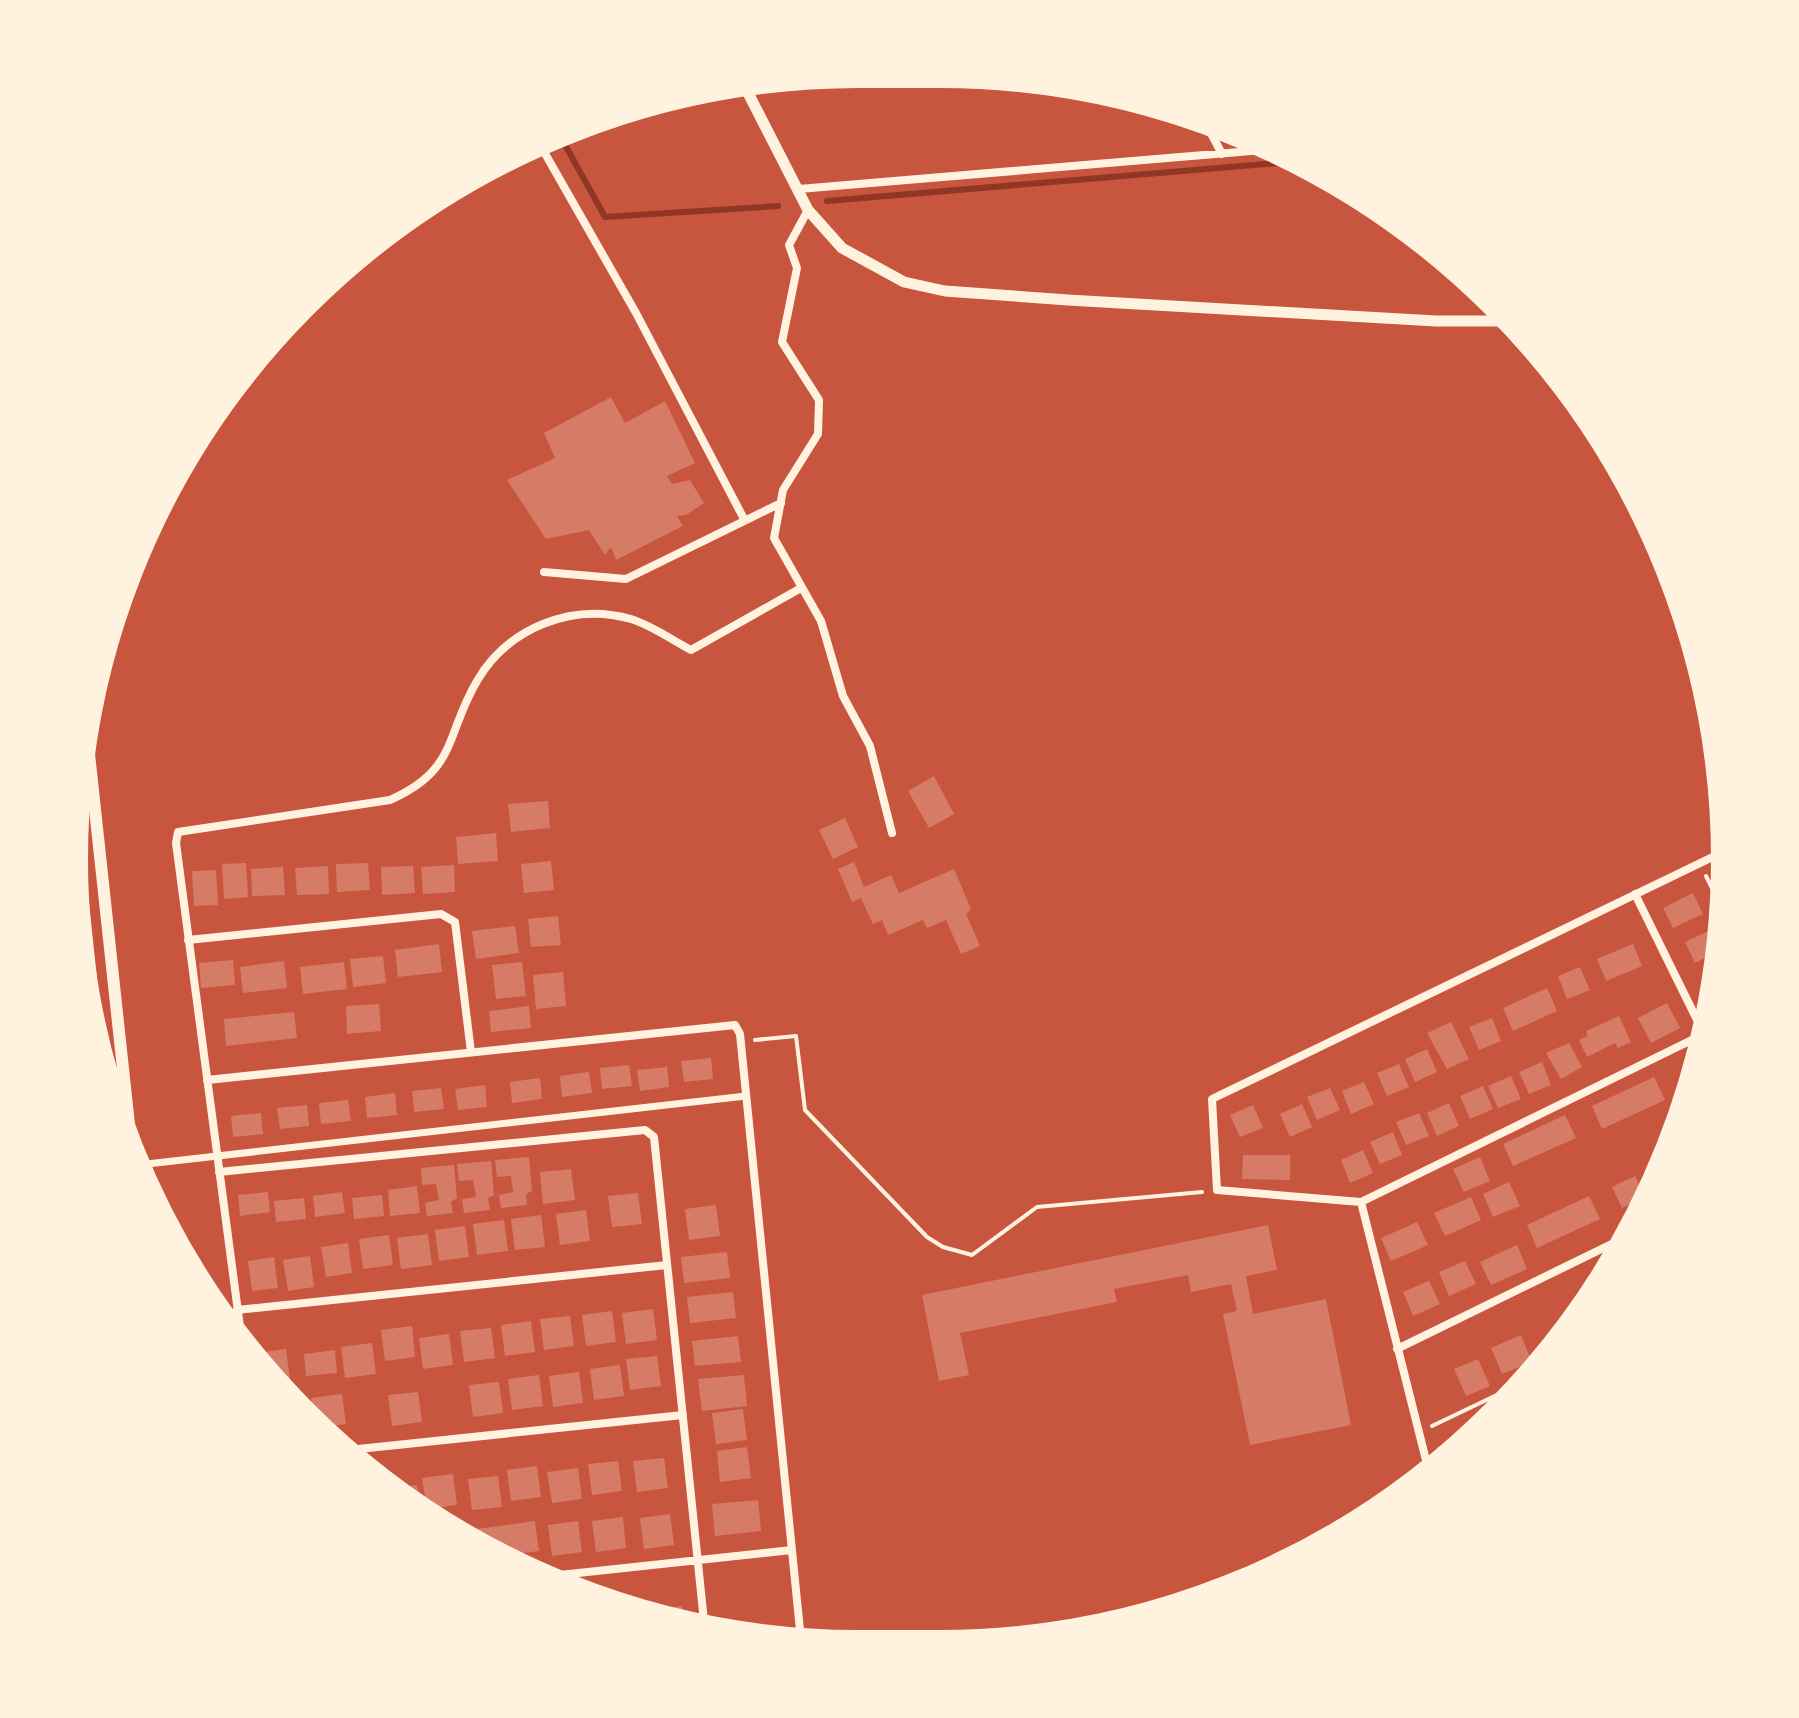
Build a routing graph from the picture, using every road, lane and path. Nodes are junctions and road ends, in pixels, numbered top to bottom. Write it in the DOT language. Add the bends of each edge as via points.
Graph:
graph roads {
  1 [pos="749,94"];
  2 [pos="1213,136"];
  3 [pos="1250,151"];
  4 [pos="545,153"];
  5 [pos="1222,154"];
  6 [pos="799,189"];
  7 [pos="808,210"];
  8 [pos="1495,321"];
  9 [pos="781,503"];
  10 [pos="744,519"];
  11 [pos="544,572"];
  12 [pos="801,588"];
  13 [pos="91,775"];
  14 [pos="892,833"];
  15 [pos="1713,857"];
  16 [pos="1700,863"];
  17 [pos="1712,887"];
  18 [pos="1635,894"];
  19 [pos="188,940"];
  20 [pos="1696,1019"];
  21 [pos="741,1041"];
  22 [pos="1691,1041"];
  23 [pos="471,1052"];
  24 [pos="207,1080"];
  25 [pos="746,1096"];
  26 [pos="127,1108"];
  27 [pos="215,1157"];
  28 [pos="149,1164"];
  29 [pos="219,1172"];
  30 [pos="1217,1190"];
  31 [pos="1361,1202"];
  32 [pos="1610,1245"];
  33 [pos="667,1265"];
  34 [pos="237,1310"];
  35 [pos="238,1319"];
  36 [pos="1397,1349"];
  37 [pos="1497,1395"];
  38 [pos="683,1415"];
  39 [pos="1419,1432"];
  40 [pos="360,1449"];
  41 [pos="1426,1460"];
  42 [pos="792,1550"];
  43 [pos="699,1560"];
  44 [pos="566,1574"];
  45 [pos="704,1616"];
  46 [pos="800,1629"];
  1 -- 6 [label="street"];
  2 -- 5 [label="street"];
  3 -- 5 [label="street"];
  4 -- 10 [label="street"];
  5 -- 6 [label="street"];
  6 -- 7 [label="street"];
  7 -- 8 [label="street" via="842,248 875,269 945,291"];
  7 -- 9 [label="street" via="789,245 797,268 782,342 819,400 818,434 783,490"];
  9 -- 10 [label="street"];
  9 -- 12 [label="street" via="774,538"];
  10 -- 11 [label="street" via="626,579"];
  12 -- 14 [label="street" via="821,621 843,696 870,746"];
  12 -- 19 [label="street" via="691,650 632,619 597,614 565,616 530,629 496,654 476,682 451,747 414,789 390,800 178,832"];
  13 -- 26 [label="main road"];
  15 -- 16 [label="street"];
  16 -- 17 [label="path"];
  16 -- 18 [label="street"];
  18 -- 20 [label="street"];
  18 -- 30 [label="street" via="1212,1099"];
  19 -- 23 [label="street" via="441,914 455,922"];
  19 -- 24 [label="street"];
  21 -- 23 [label="street" via="735,1025"];
  21 -- 25 [label="street"];
  21 -- 30 [label="path" via="796,1036 805,1110 905,1216 943,1247 972,1255 1037,1207"];
  22 -- 31 [label="street"];
  23 -- 24 [label="street"];
  24 -- 27 [label="street"];
  25 -- 27 [label="street"];
  25 -- 42 [label="street"];
  27 -- 28 [label="street"];
  27 -- 29 [label="street"];
  29 -- 33 [label="street" via="645,1130 654,1137"];
  29 -- 34 [label="street"];
  30 -- 31 [label="street"];
  31 -- 36 [label="street"];
  32 -- 36 [label="street"];
  33 -- 34 [label="street"];
  33 -- 38 [label="street"];
  34 -- 35 [label="street"];
  36 -- 39 [label="street"];
  37 -- 39 [label="path"];
  38 -- 40 [label="street"];
  38 -- 43 [label="street"];
  39 -- 41 [label="street"];
  42 -- 43 [label="street"];
  42 -- 46 [label="street"];
  43 -- 44 [label="street"];
  43 -- 45 [label="street"];
}
